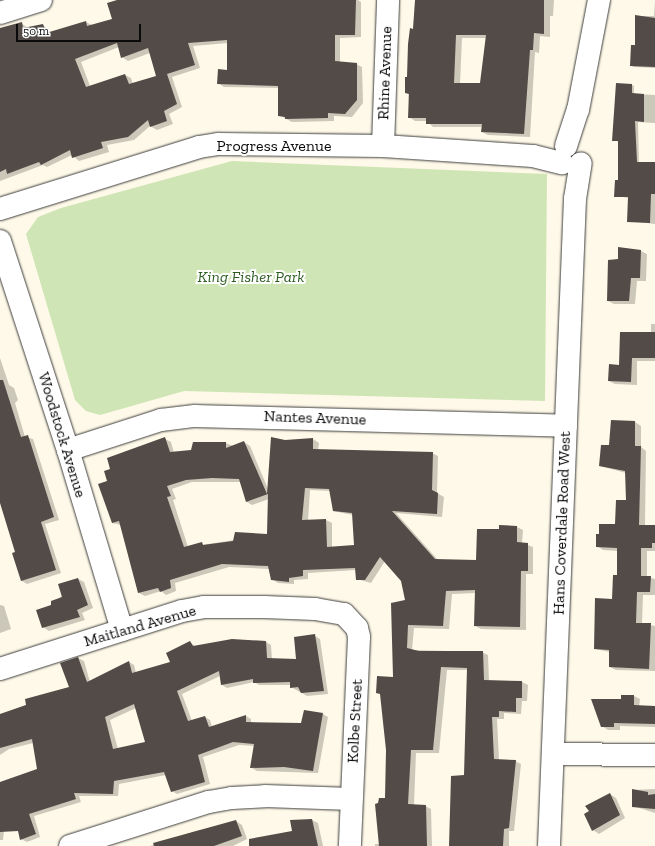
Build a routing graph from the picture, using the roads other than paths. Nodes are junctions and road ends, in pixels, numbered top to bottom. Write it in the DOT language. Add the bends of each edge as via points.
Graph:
graph roads {
  1 [pos="41,0"];
  2 [pos="388,0"];
  3 [pos="599,0"];
  4 [pos="0,13"];
  5 [pos="383,146"];
  6 [pos="570,156"];
  7 [pos="0,209"];
  8 [pos="0,241"];
  9 [pos="566,426"];
  10 [pos="68,450"];
  11 [pos="333,610"];
  12 [pos="122,630"];
  13 [pos="0,669"];
  14 [pos="553,754"];
  15 [pos="655,755"];
  16 [pos="351,799"];
  17 [pos="70,846"];
  18 [pos="350,846"];
  19 [pos="549,846"];
  1 -- 4 [label="street"];
  2 -- 5 [label="street, Rhine Avenue"];
  3 -- 6 [label="street, Hans Coverdale Road West"];
  5 -- 6 [label="street, Progress Avenue"];
  5 -- 7 [label="street, Progress Avenue" via="219,144 199,147"];
  6 -- 9 [label="street, Hans Coverdale Road West" via="575,199"];
  8 -- 10 [label="street, Woodstock Avenue"];
  9 -- 10 [label="street, Nantes Avenue" via="195,416 161,420"];
  9 -- 14 [label="street, Hans Coverdale Road West"];
  10 -- 12 [label="street, Woodstock Avenue"];
  11 -- 12 [label="street, Maitland Avenue" via="204,607 182,611"];
  11 -- 16 [label="street, Kolbe Street" via="344,614 351,621 359,637"];
  12 -- 13 [label="street, Maitland Avenue"];
  14 -- 15 [label="street"];
  14 -- 19 [label="street, Hans Coverdale Road West"];
  16 -- 17 [label="street" via="265,796 232,798 209,802"];
  16 -- 18 [label="street, Kolbe Street"];
}
